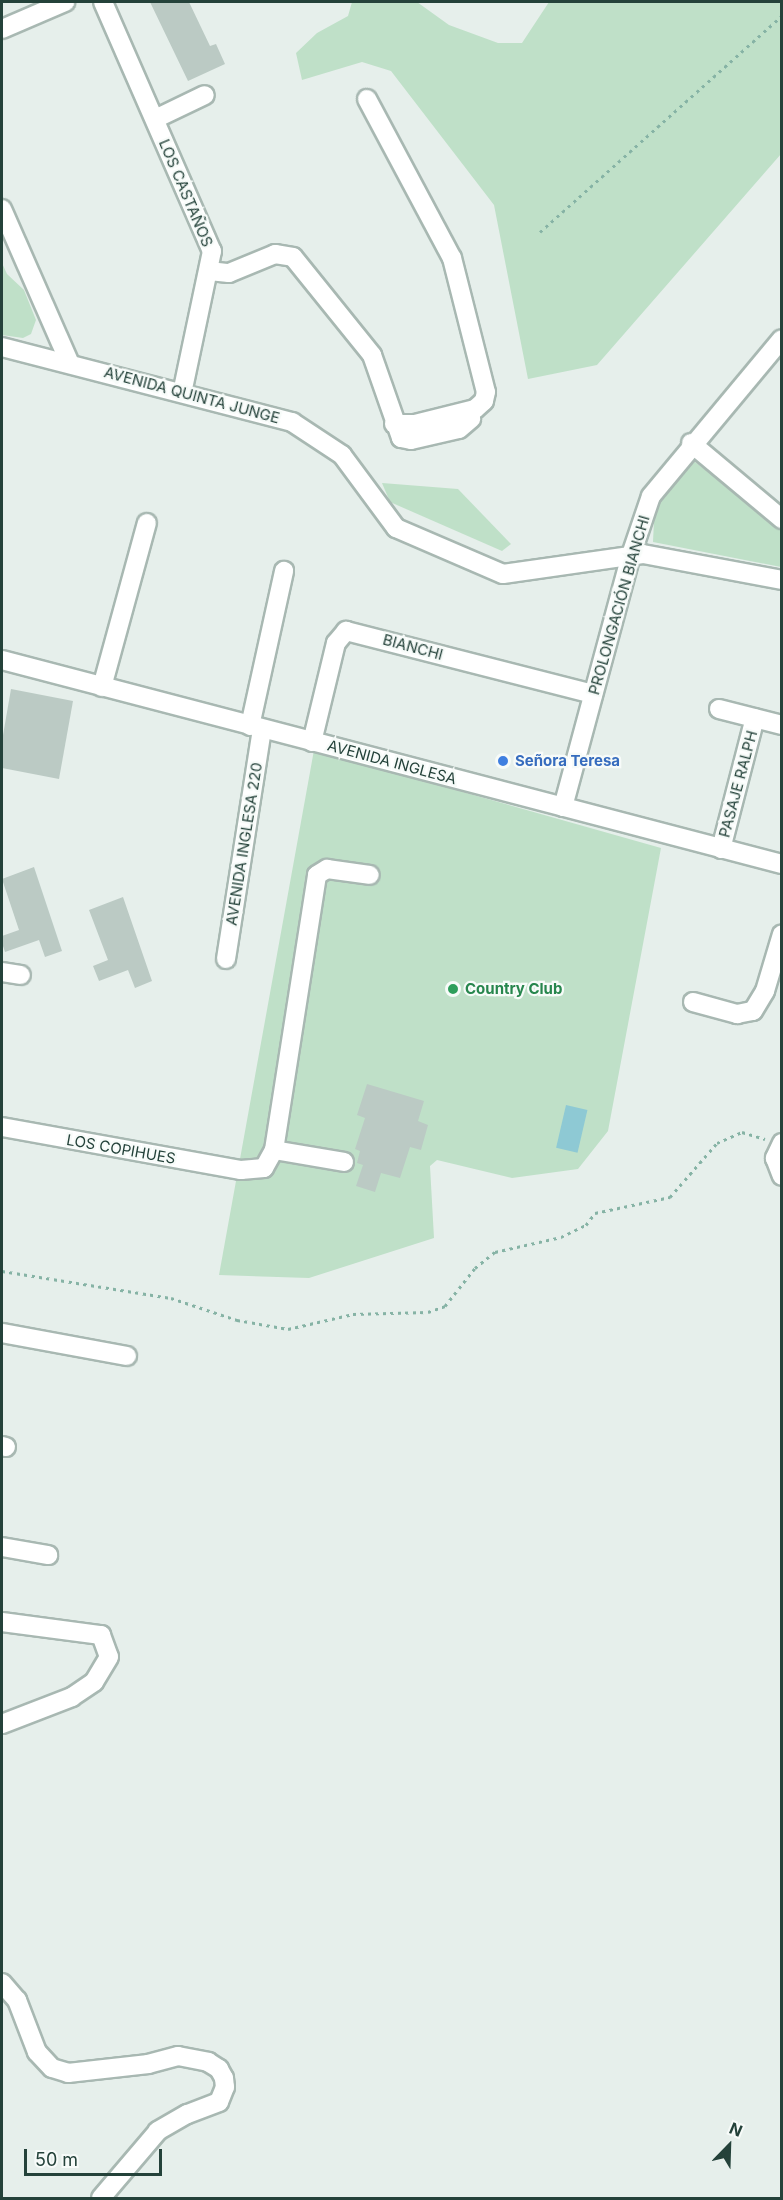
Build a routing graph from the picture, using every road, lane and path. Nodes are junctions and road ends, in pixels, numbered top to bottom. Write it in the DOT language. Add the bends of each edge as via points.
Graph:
graph roads {
  1 [pos="65,2"];
  2 [pos="103,2"];
  3 [pos="782,15"];
  4 [pos="2,29"];
  5 [pos="205,95"];
  6 [pos="367,99"];
  7 [pos="155,119"];
  8 [pos="2,209"];
  9 [pos="540,232"];
  10 [pos="210,271"];
  11 [pos="782,339"];
  12 [pos="2,347"];
  13 [pos="70,364"];
  14 [pos="182,393"];
  15 [pos="471,419"];
  16 [pos="394,424"];
  17 [pos="691,443"];
  18 [pos="782,519"];
  19 [pos="147,523"];
  20 [pos="631,555"];
  21 [pos="284,571"];
  22 [pos="782,580"];
  23 [pos="2,660"];
  24 [pos="102,687"];
  25 [pos="593,694"];
  26 [pos="719,709"];
  27 [pos="755,718"];
  28 [pos="782,725"];
  29 [pos="256,727"];
  30 [pos="312,742"];
  31 [pos="563,807"];
  32 [pos="721,849"];
  33 [pos="782,864"];
  34 [pos="370,875"];
  35 [pos="782,934"];
  36 [pos="226,959"];
  37 [pos="2,972"];
  38 [pos="21,975"];
  39 [pos="693,1002"];
  40 [pos="2,1127"];
  41 [pos="781,1144"];
  42 [pos="273,1150"];
  43 [pos="344,1162"];
  44 [pos="782,1176"];
  45 [pos="2,1271"];
  46 [pos="2,1333"];
  47 [pos="127,1356"];
  48 [pos="2,1546"];
  49 [pos="48,1555"];
  50 [pos="2,1622"];
  51 [pos="2,1724"];
  52 [pos="2,1983"];
  53 [pos="101,2199"];
  1 -- 4 [label="street"];
  2 -- 7 [label="street, LOS CASTAÑOS"];
  3 -- 9 [label="path"];
  5 -- 7 [label="street"];
  6 -- 16 [label="street" via="452,258 486,392 484,401 475,409 415,424"];
  7 -- 10 [label="street, LOS CASTAÑOS" via="210,244"];
  8 -- 13 [label="street"];
  10 -- 14 [label="street, LOS CASTAÑOS"];
  10 -- 16 [label="street" via="235,272 275,254 298,261 372,355"];
  11 -- 17 [label="street, PROLONGACIÓN BIANCHI"];
  12 -- 13 [label="street, AVENIDA QUINTA JUNGE"];
  13 -- 14 [label="street, AVENIDA QUINTA JUNGE"];
  14 -- 20 [label="street, AVENIDA QUINTA JUNGE" via="278,417 305,428 331,445 353,467 396,528 494,572 516,575"];
  15 -- 16 [label="street" via="459,429 411,440 398,435"];
  17 -- 18 [label="street"];
  17 -- 20 [label="street, PROLONGACIÓN BIANCHI" via="651,496"];
  19 -- 24 [label="street"];
  20 -- 22 [label="street, AVENIDA QUINTA JUNGE" via="668,557"];
  20 -- 25 [label="street, PROLONGACIÓN BIANCHI"];
  21 -- 29 [label="street, AVENIDA INGLESA 220"];
  23 -- 24 [label="street, AVENIDA INGLESA"];
  24 -- 29 [label="street, AVENIDA INGLESA"];
  25 -- 30 [label="street, BIANCHI" via="346,631 336,642"];
  25 -- 31 [label="street, PROLONGACIÓN BIANCHI"];
  26 -- 27 [label="street, PASAJE RALPH"];
  27 -- 28 [label="street, PASAJE RALPH"];
  27 -- 32 [label="street, PASAJE RALPH"];
  29 -- 30 [label="street, AVENIDA INGLESA"];
  29 -- 36 [label="street, AVENIDA INGLESA 220"];
  30 -- 31 [label="street, AVENIDA INGLESA"];
  31 -- 32 [label="street, AVENIDA INGLESA"];
  32 -- 33 [label="street, AVENIDA INGLESA"];
  34 -- 42 [label="street" via="327,869 316,875"];
  35 -- 39 [label="street" via="765,992 753,1011 737,1014"];
  37 -- 38 [label="street"];
  40 -- 42 [label="street, LOS COPIHUES" via="241,1170 264,1168"];
  41 -- 44 [label="street" via="775,1158"];
  41 -- 45 [label="path" via="742,1132 717,1143 670,1197 595,1214 586,1225 561,1237 495,1252 475,1268 445,1306 428,1312 353,1314 288,1329 237,1320 171,1298"];
  42 -- 43 [label="street"];
  46 -- 47 [label="street"];
  48 -- 49 [label="street"];
  50 -- 51 [label="street" via="46,1631 101,1635 108,1647 105,1668 94,1682 72,1697"];
  52 -- 53 [label="street" via="17,2000 37,2052 52,2068 69,2073 148,2064 178,2056 208,2062 219,2068 224,2078 219,2102 187,2114 158,2132"];
}
